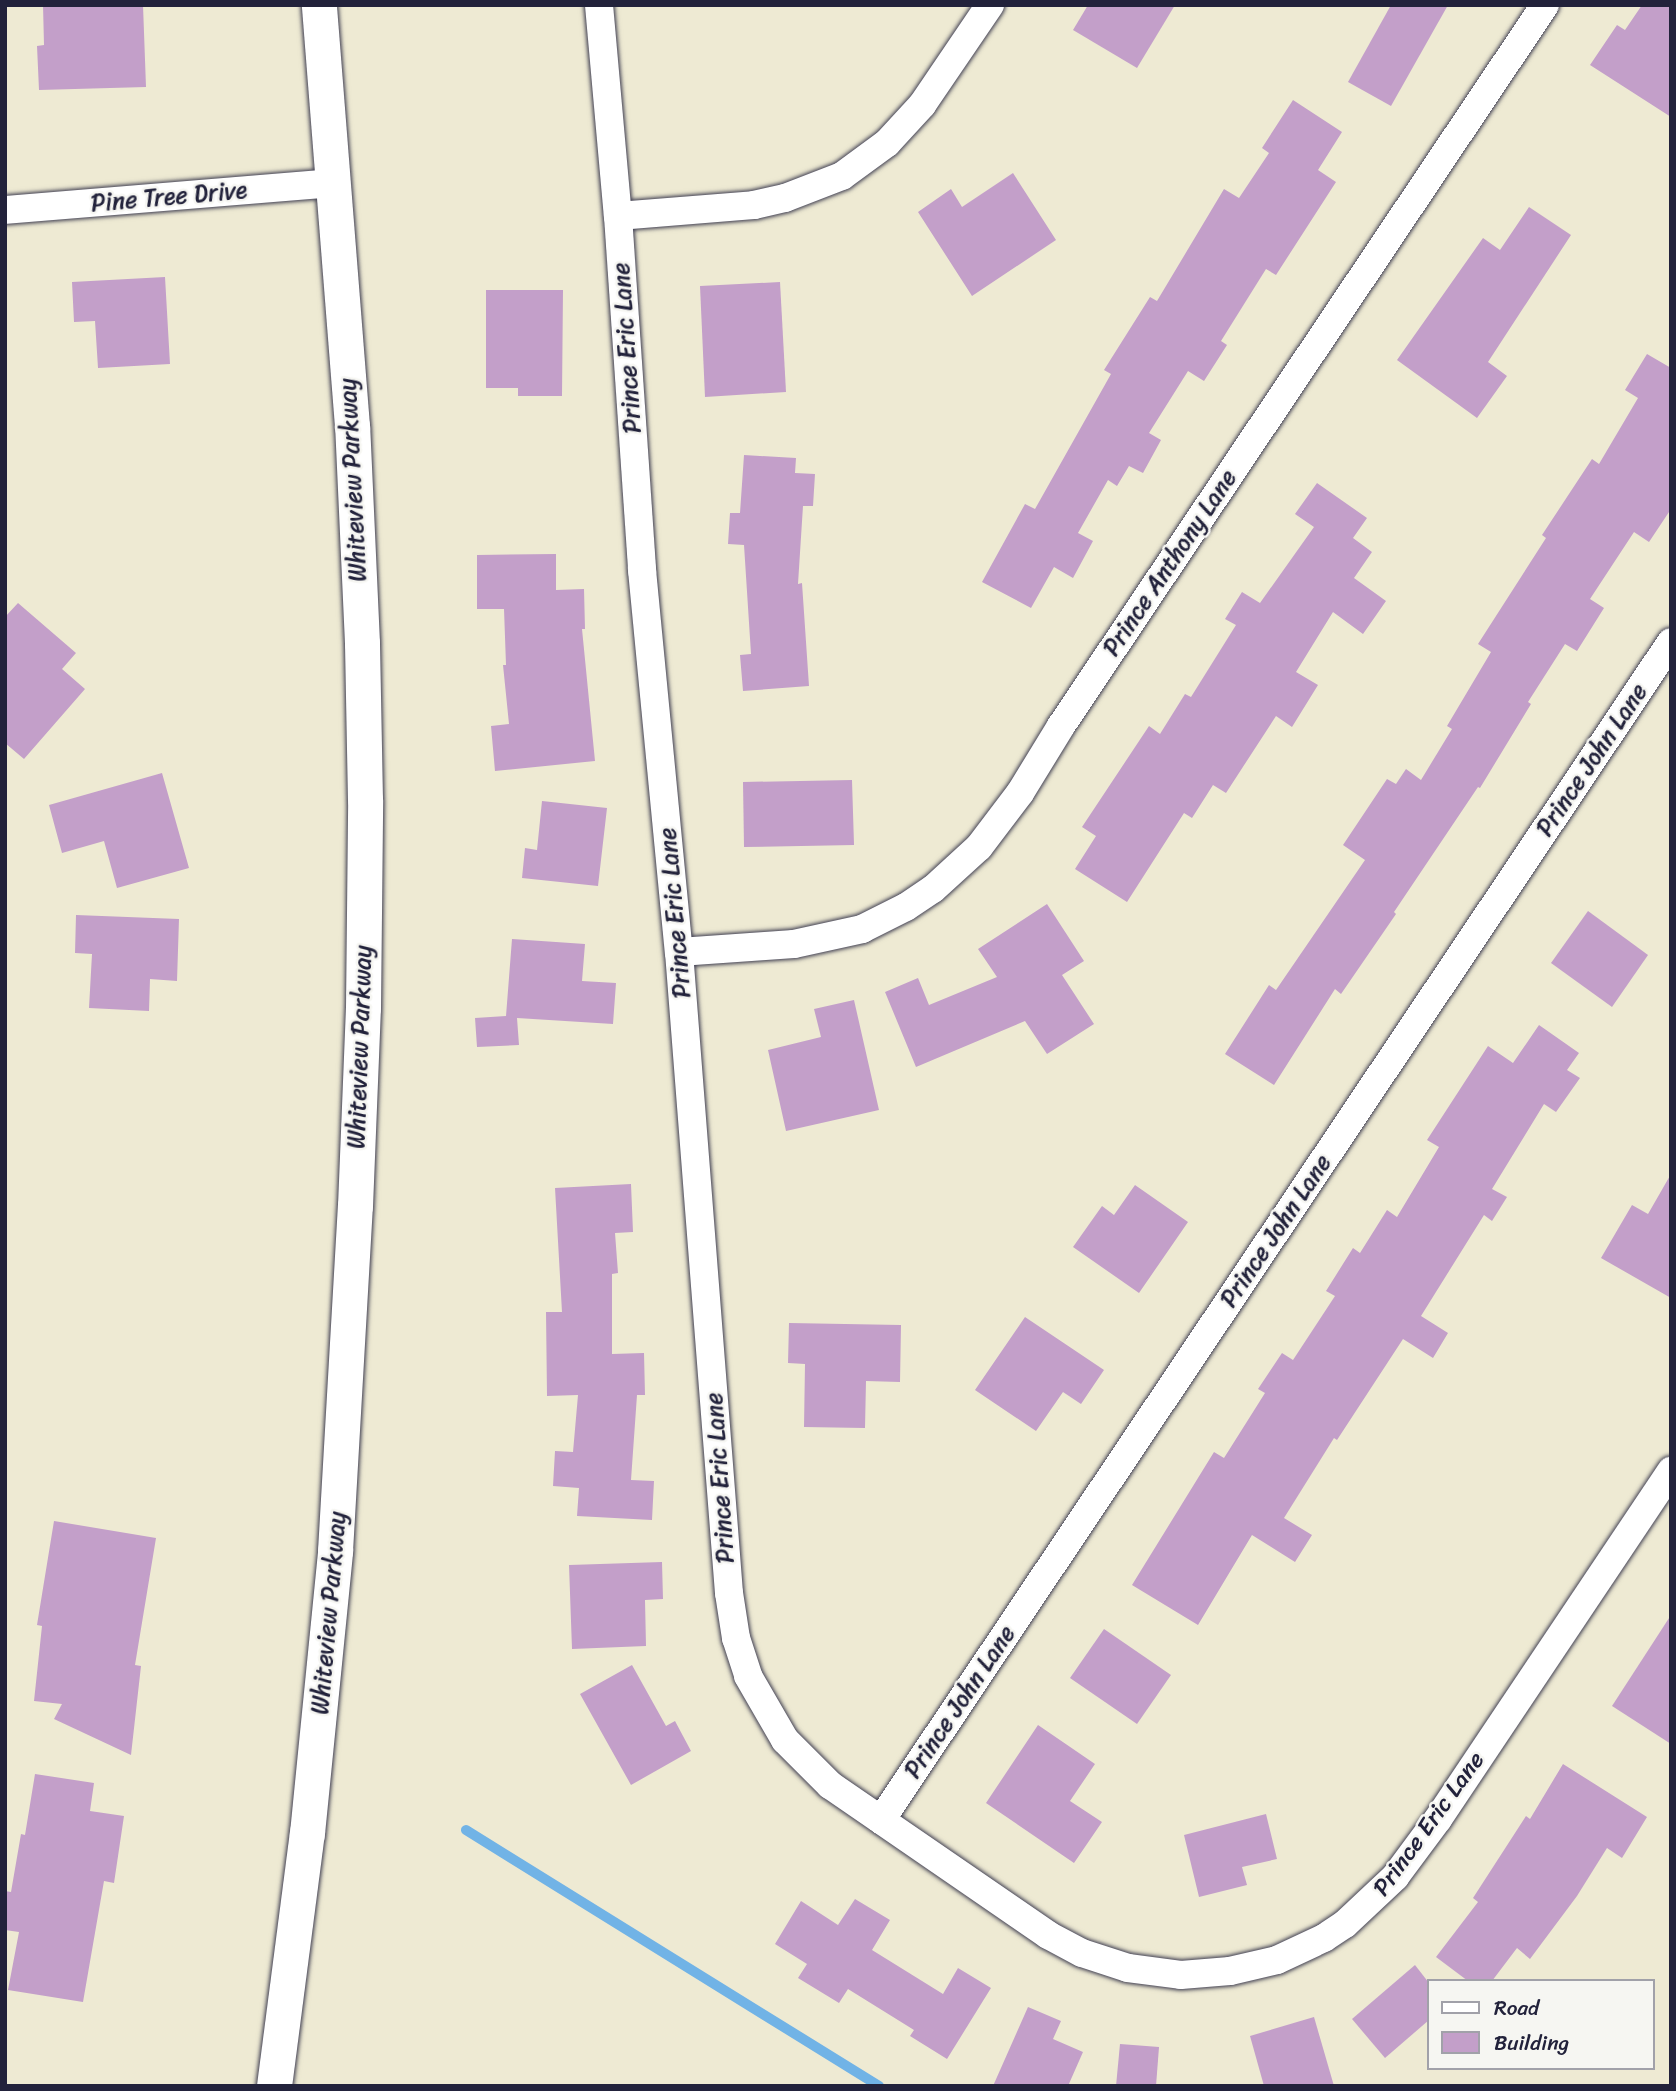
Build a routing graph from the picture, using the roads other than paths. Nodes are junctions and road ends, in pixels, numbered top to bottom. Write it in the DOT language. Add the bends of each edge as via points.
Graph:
graph roads {
  1 [pos="319,5"];
  2 [pos="599,5"];
  3 [pos="990,5"];
  4 [pos="1545,5"];
  5 [pos="332,183"];
  6 [pos="5,210"];
  7 [pos="618,216"];
  8 [pos="1671,642"];
  9 [pos="679,953"];
  10 [pos="1671,1471"];
  11 [pos="881,1820"];
  12 [pos="274,2086"];
  1 -- 5 [label="street, Whiteview Parkway"];
  2 -- 7 [label="street, Prince Eric Lane"];
  3 -- 7 [label="street" via="922,105 887,143 842,176 754,205"];
  4 -- 9 [label="street, Prince Anthony Lane" via="1020,793 979,847 933,889 862,929 794,944"];
  5 -- 6 [label="street, Pine Tree Drive"];
  5 -- 12 [label="street, Whiteview Parkway" via="352,426 362,643 363,1008 335,1551 307,1833"];
  7 -- 9 [label="street, Prince Eric Lane" via="642,570"];
  8 -- 11 [label="street, Prince John Lane"];
  9 -- 11 [label="street, Prince Eric Lane" via="736,1638 757,1696 785,1740 830,1785"];
  10 -- 11 [label="street, Prince Eric Lane" via="1395,1877 1354,1917 1300,1950 1252,1967 1206,1975 1156,1973 1103,1961 1048,1935"];
}
